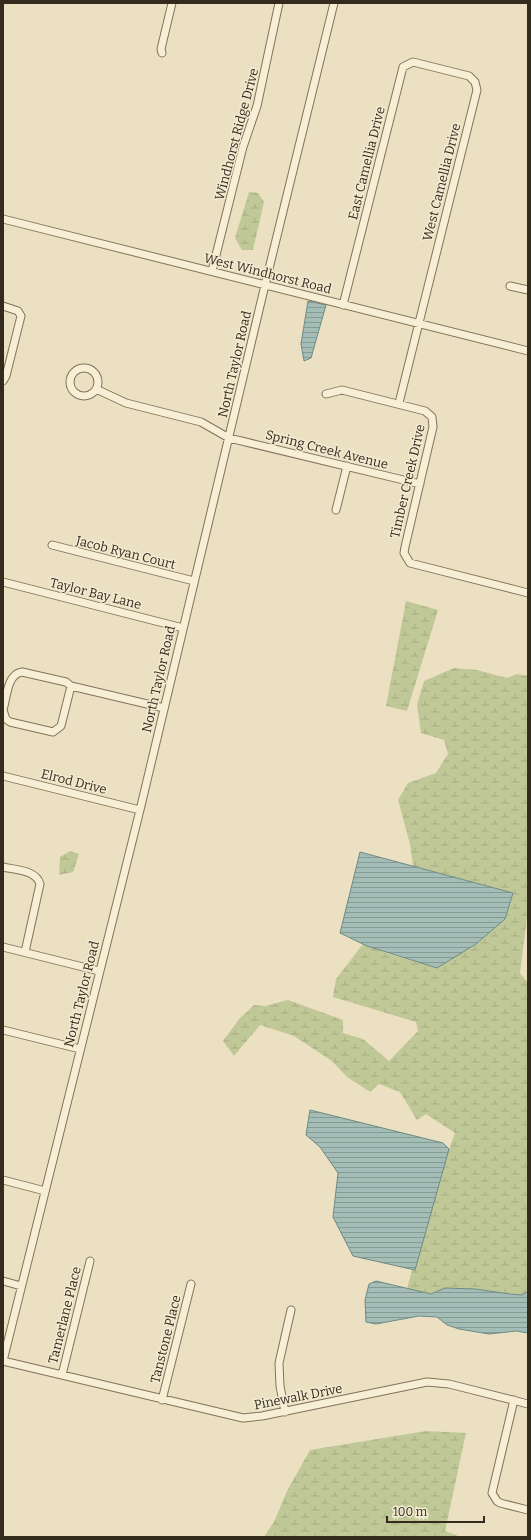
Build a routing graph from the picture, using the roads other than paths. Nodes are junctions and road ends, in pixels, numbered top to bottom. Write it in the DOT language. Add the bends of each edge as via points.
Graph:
graph roads {
  1 [pos="172,3"];
  2 [pos="279,3"];
  3 [pos="334,3"];
  4 [pos="162,53"];
  5 [pos="442,69"];
  6 [pos="3,219"];
  7 [pos="212,272"];
  8 [pos="265,285"];
  9 [pos="510,286"];
  10 [pos="528,290"];
  11 [pos="343,304"];
  12 [pos="3,306"];
  13 [pos="418,324"];
  14 [pos="528,351"];
  15 [pos="3,381"];
  16 [pos="96,389"];
  17 [pos="326,394"];
  18 [pos="399,403"];
  19 [pos="228,438"];
  20 [pos="347,466"];
  21 [pos="420,484"];
  22 [pos="336,510"];
  23 [pos="52,545"];
  24 [pos="194,581"];
  25 [pos="3,582"];
  26 [pos="528,593"];
  27 [pos="183,628"];
  28 [pos="71,686"];
  29 [pos="164,708"];
  30 [pos="3,776"];
  31 [pos="140,810"];
  32 [pos="3,867"];
  33 [pos="3,947"];
  34 [pos="25,952"];
  35 [pos="99,971"];
  36 [pos="3,1030"];
  37 [pos="80,1049"];
  38 [pos="3,1180"];
  39 [pos="45,1191"];
  40 [pos="90,1261"];
  41 [pos="3,1281"];
  42 [pos="191,1284"];
  43 [pos="21,1286"];
  44 [pos="291,1310"];
  45 [pos="3,1361"];
  46 [pos="62,1375"];
  47 [pos="162,1400"];
  48 [pos="514,1400"];
  49 [pos="528,1404"];
  50 [pos="285,1412"];
  51 [pos="528,1510"];
  1 -- 4 [label="street"];
  2 -- 7 [label="street, Windhorst Ridge Drive" via="257,106 243,147"];
  3 -- 8 [label="street, North Taylor Road"];
  5 -- 11 [label="street, East Camellia Drive" via="413,62 403,67"];
  5 -- 13 [label="street, West Camellia Drive" via="468,76 475,82 477,90"];
  6 -- 7 [label="street, West Windhorst Road"];
  7 -- 8 [label="street, West Windhorst Road"];
  8 -- 11 [label="street, West Windhorst Road"];
  8 -- 19 [label="street, North Taylor Road"];
  9 -- 10 [label="street"];
  11 -- 13 [label="street, West Windhorst Road"];
  12 -- 15 [label="street" via="18,311 21,316"];
  13 -- 14 [label="street, West Windhorst Road"];
  13 -- 18 [label="street, West Camellia Drive"];
  16 -- 16 [label="street" via="98,380 90,369 77,369 71,376 72,390 79,395 89,395"];
  16 -- 19 [label="street, Spring Creek Avenue" via="126,403 201,422"];
  17 -- 18 [label="street, Timber Creek Drive" via="342,390"];
  18 -- 21 [label="street, Timber Creek Drive" via="425,410 434,422"];
  19 -- 20 [label="street, Spring Creek Avenue"];
  19 -- 24 [label="street, North Taylor Road"];
  20 -- 21 [label="street, Spring Creek Avenue"];
  20 -- 22 [label="street"];
  21 -- 26 [label="street, Timber Creek Drive" via="404,553 410,563"];
  23 -- 24 [label="street, Jacob Ryan Court"];
  24 -- 27 [label="street, North Taylor Road"];
  25 -- 27 [label="street, Taylor Bay Lane"];
  27 -- 29 [label="street, North Taylor Road"];
  28 -- 28 [label="street" via="66,682 17,672 11,678 4,715 10,722 53,732 61,726"];
  28 -- 29 [label="street"];
  29 -- 31 [label="street, North Taylor Road"];
  30 -- 31 [label="street, Elrod Drive"];
  31 -- 35 [label="street, North Taylor Road"];
  32 -- 34 [label="street" via="32,874 40,884"];
  33 -- 34 [label="street"];
  34 -- 35 [label="street"];
  35 -- 37 [label="street, North Taylor Road"];
  36 -- 37 [label="street"];
  37 -- 39 [label="street, North Taylor Road"];
  38 -- 39 [label="street"];
  39 -- 43 [label="street, North Taylor Road"];
  40 -- 46 [label="street, Tamerlane Place"];
  41 -- 43 [label="street"];
  42 -- 47 [label="street, Tanstone Place"];
  43 -- 45 [label="street, North Taylor Road"];
  44 -- 50 [label="street" via="279,1363"];
  45 -- 46 [label="street, Pinewalk Drive"];
  46 -- 47 [label="street, Pinewalk Drive"];
  47 -- 50 [label="street, Pinewalk Drive" via="243,1418"];
  48 -- 49 [label="street, Pinewalk Drive"];
  48 -- 50 [label="street, Pinewalk Drive" via="449,1384 427,1382"];
  48 -- 51 [label="street" via="492,1493 500,1503"];
}
